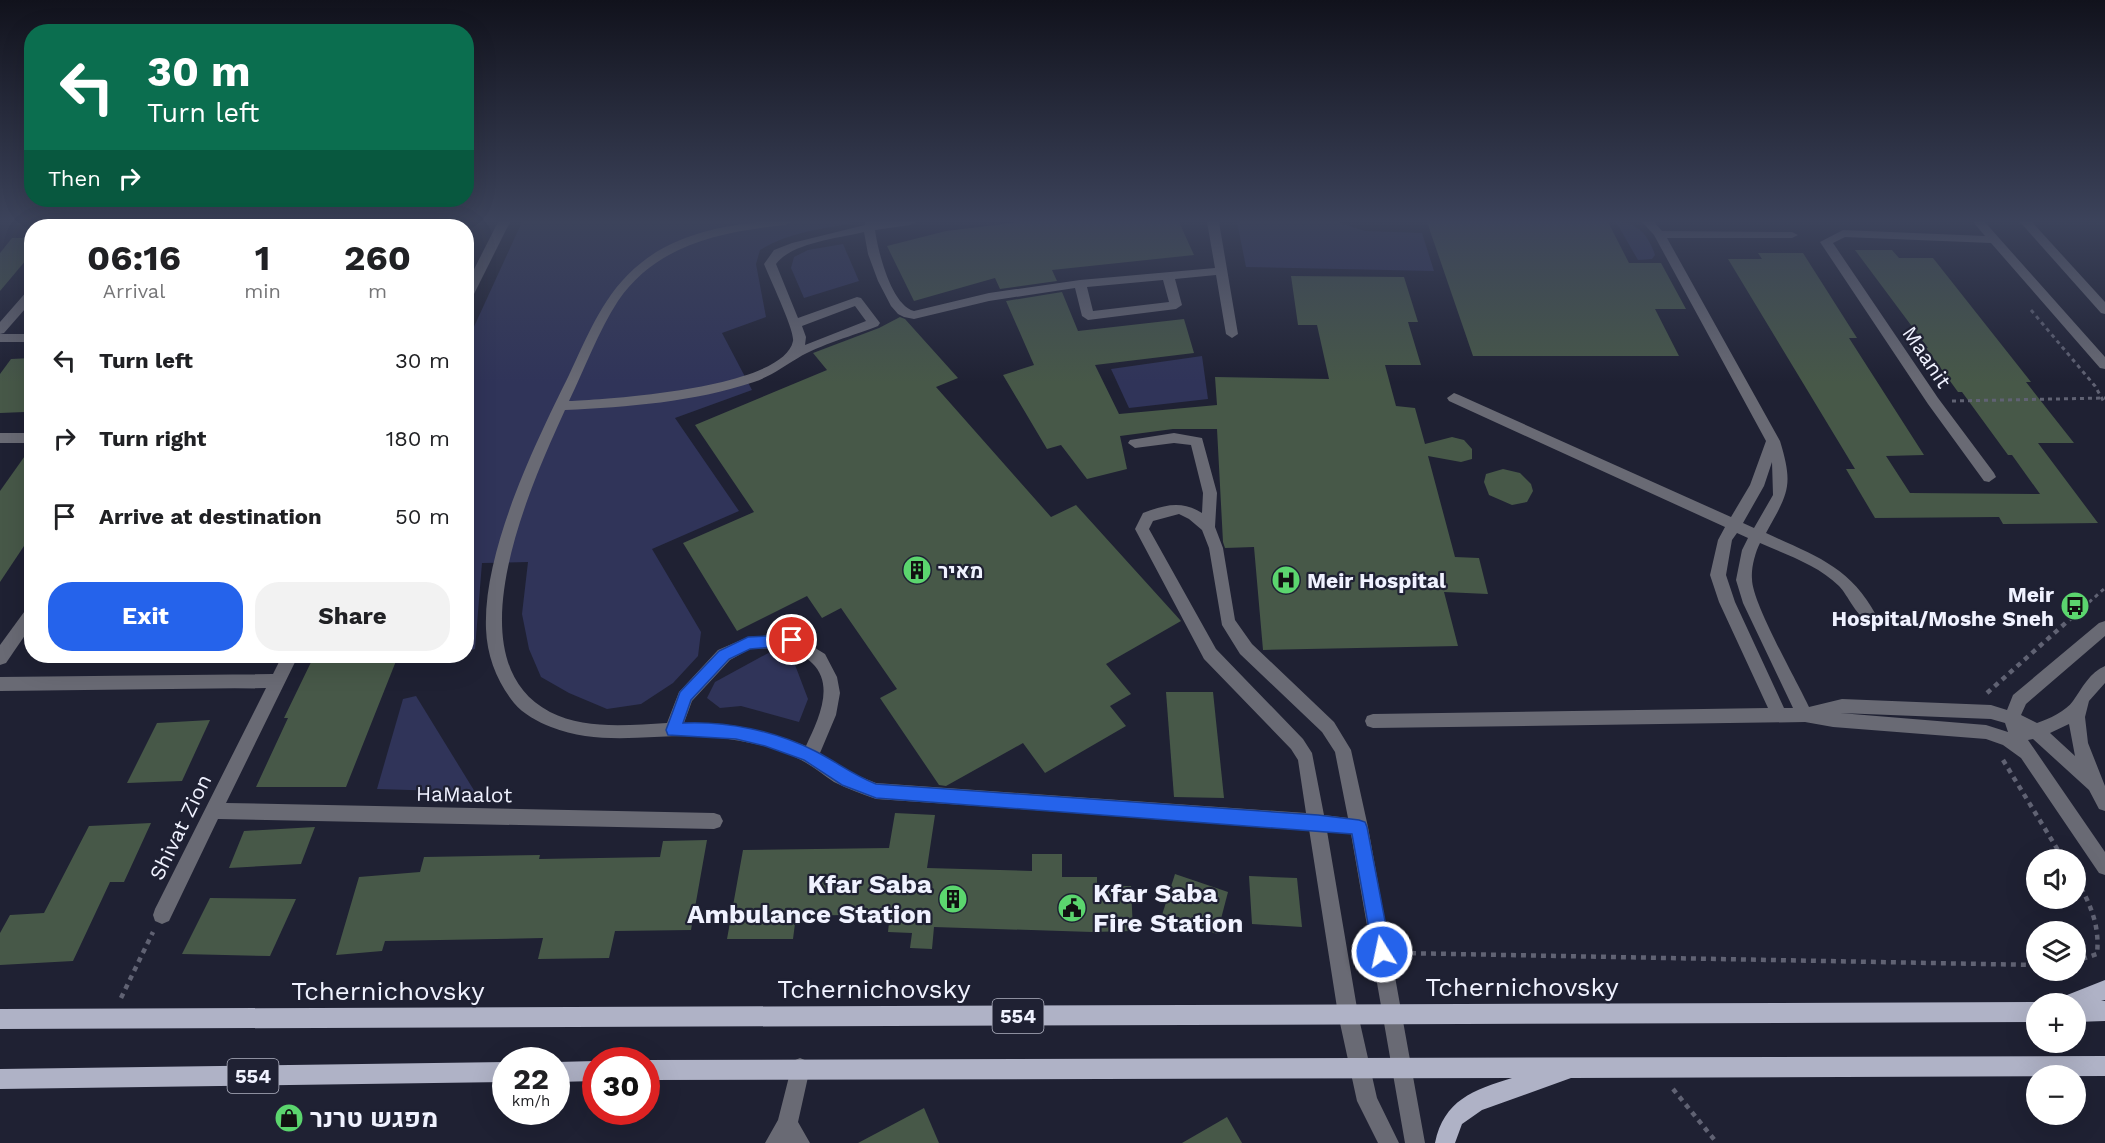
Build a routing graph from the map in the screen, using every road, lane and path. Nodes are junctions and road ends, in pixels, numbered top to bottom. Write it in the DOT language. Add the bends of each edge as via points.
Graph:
graph roads {
  1 [pos="634,275"];
  2 [pos="775,275"];
  3 [pos="882,275"];
  4 [pos="1175,275"];
  5 [pos="1222,275"];
  6 [pos="1682,275"];
  7 [pos="1848,275"];
  8 [pos="2025,275"];
  9 [pos="2074,275"];
  10 [pos="1168,276"];
  11 [pos="1080,284"];
  12 [pos="24,302"];
  13 [pos="2028,305"];
  14 [pos="2105,310"];
  15 [pos="795,324"];
  16 [pos="0,330"];
  17 [pos="1232,334"];
  18 [pos="0,338"];
  19 [pos="24,338"];
  20 [pos="2084,344"];
  21 [pos="794,354"];
  22 [pos="2105,365"];
  23 [pos="2105,373"];
  24 [pos="1454,398"];
  25 [pos="2103,398"];
  26 [pos="1933,401"];
  27 [pos="2105,404"];
  28 [pos="560,406"];
  29 [pos="0,438"];
  30 [pos="24,438"];
  31 [pos="1773,441"];
  32 [pos="1135,443"];
  33 [pos="1989,477"];
  34 [pos="1733,525"];
  35 [pos="1208,527"];
  36 [pos="1757,536"];
  37 [pos="2105,588"];
  38 [pos="1868,615"];
  39 [pos="24,624"];
  40 [pos="2105,627"];
  41 [pos="0,658"];
  42 [pos="286,663"];
  43 [pos="2105,673"];
  44 [pos="277,681"];
  45 [pos="0,684"];
  46 [pos="2079,706"];
  47 [pos="1983,712"];
  48 [pos="1779,715"];
  49 [pos="1805,715"];
  50 [pos="2012,717"];
  51 [pos="1373,721"];
  52 [pos="673,730"];
  53 [pos="2036,731"];
  54 [pos="1986,732"];
  55 [pos="2013,737"];
  56 [pos="810,756"];
  57 [pos="2094,784"];
  58 [pos="2105,803"];
  59 [pos="213,811"];
  60 [pos="714,821"];
  61 [pos="1318,822"];
  62 [pos="1359,827"];
  63 [pos="2057,849"];
  64 [pos="2105,867"];
  65 [pos="2086,895"];
  66 [pos="162,915"];
  67 [pos="1382,952"];
  68 [pos="2086,958"];
  69 [pos="2026,965"];
  70 [pos="2105,990"];
  71 [pos="2086,997"];
  72 [pos="2105,1011"];
  73 [pos="2026,1012"];
  74 [pos="2086,1012"];
  75 [pos="1348,1014"];
  76 [pos="1394,1014"];
  77 [pos="111,1019"];
  78 [pos="0,1020"];
  79 [pos="2105,1066"];
  80 [pos="1359,1067"];
  81 [pos="1403,1067"];
  82 [pos="1578,1067"];
  83 [pos="1655,1067"];
  84 [pos="800,1068"];
  85 [pos="660,1070"];
  86 [pos="492,1072"];
  87 [pos="0,1079"];
  88 [pos="787,1124"];
  89 [pos="775,1143"];
  90 [pos="800,1143"];
  91 [pos="1389,1143"];
  92 [pos="1415,1143"];
  93 [pos="1445,1143"];
  94 [pos="1717,1143"];
  1 -- 28 [label="street" via="614,299"];
  2 -- 15 [label="street"];
  3 -- 11 [label="street" via="893,301 902,312 914,315 988,297"];
  4 -- 10 [label="street"];
  5 -- 17 [label="street"];
  6 -- 31 [label="street"];
  7 -- 26 [label="street, Maanit"];
  8 -- 20 [label="street"];
  9 -- 14 [label="street"];
  10 -- 11 [label="street"];
  10 -- 11 [label="street" via="1176,305 1088,316"];
  12 -- 16 [label="street"];
  13 -- 25 [label="path"];
  15 -- 21 [label="street" via="800,337"];
  15 -- 21 [label="street" via="857,302 874,323"];
  18 -- 19 [label="street"];
  20 -- 22 [label="street"];
  20 -- 23 [label="street"];
  21 -- 28 [label="street" via="763,374 726,384 612,404"];
  24 -- 34 [label="street"];
  25 -- 26 [label="path"];
  25 -- 27 [label="path"];
  26 -- 33 [label="street, Maanit"];
  28 -- 52 [label="street" via="527,479 500,568 495,636 504,680 534,713 558,724 594,731"];
  29 -- 30 [label="street"];
  31 -- 34 [label="street" via="1756,486"];
  31 -- 36 [label="street" via="1781,467 1780,495"];
  32 -- 35 [label="street" via="1174,438 1197,441 1210,493"];
  34 -- 36 [label="street"];
  34 -- 48 [label="street" via="1725,540 1718,575"];
  35 -- 61 [label="street" via="1180,509 1149,517 1142,529 1210,654 1306,758"];
  35 -- 62 [label="street" via="1216,548 1227,621 1246,649 1328,727 1343,750"];
  36 -- 38 [label="street" via="1839,575 1850,585"];
  36 -- 49 [label="street" via="1749,550 1744,580 1751,603"];
  37 -- 47 [label="path" via="1982,697"];
  39 -- 41 [label="street"];
  40 -- 50 [label="street" via="2019,700"];
  42 -- 44 [label="street, Shivat Zion"];
  43 -- 46 [label="street"];
  44 -- 45 [label="street"];
  44 -- 59 [label="street, Shivat Zion"];
  46 -- 53 [label="street" via="2066,718"];
  46 -- 57 [label="street" via="2083,754"];
  47 -- 49 [label="street" via="1842,706"];
  47 -- 50 [label="street"];
  48 -- 49 [label="street"];
  48 -- 51 [label="street"];
  49 -- 54 [label="street"];
  50 -- 53 [label="street"];
  50 -- 55 [label="street"];
  52 -- 56 [label="street" via="736,732"];
  52 -- 56 [label="street" via="685,697 724,655 748,643 792,640 819,659 832,693 828,714"];
  53 -- 55 [label="street"];
  53 -- 57 [label="street"];
  54 -- 55 [label="street"];
  54 -- 63 [label="path"];
  55 -- 64 [label="street"];
  56 -- 61 [label="street" via="848,780 876,791"];
  57 -- 58 [label="street"];
  59 -- 60 [label="street, HaMaalot"];
  59 -- 66 [label="street, Shivat Zion"];
  61 -- 62 [label="street"];
  61 -- 75 [label="street"];
  62 -- 67 [label="street"];
  65 -- 68 [label="path" via="2100,937 2097,954"];
  66 -- 77 [label="path, Shivat Zion"];
  67 -- 69 [label="path"];
  67 -- 76 [label="street"];
  70 -- 71 [label="main road"];
  72 -- 74 [label="main road"];
  73 -- 76 [label="main road, Tchernichovsky / 554"];
  75 -- 76 [label="main road, Tchernichovsky / 554"];
  75 -- 77 [label="main road, Tchernichovsky / 554"];
  75 -- 80 [label="street"];
  76 -- 81 [label="street"];
  77 -- 78 [label="main road, Tchernichovsky / 554"];
  79 -- 83 [label="main road"];
  80 -- 81 [label="main road"];
  80 -- 84 [label="main road"];
  80 -- 91 [label="street" via="1367,1101"];
  81 -- 82 [label="main road"];
  81 -- 92 [label="street"];
  82 -- 83 [label="main road"];
  82 -- 93 [label="main road" via="1478,1100 1456,1115"];
  83 -- 94 [label="path"];
  84 -- 85 [label="main road"];
  84 -- 88 [label="street"];
  86 -- 87 [label="main road, 554"];
  88 -- 89 [label="street"];
  88 -- 90 [label="street"];
}
